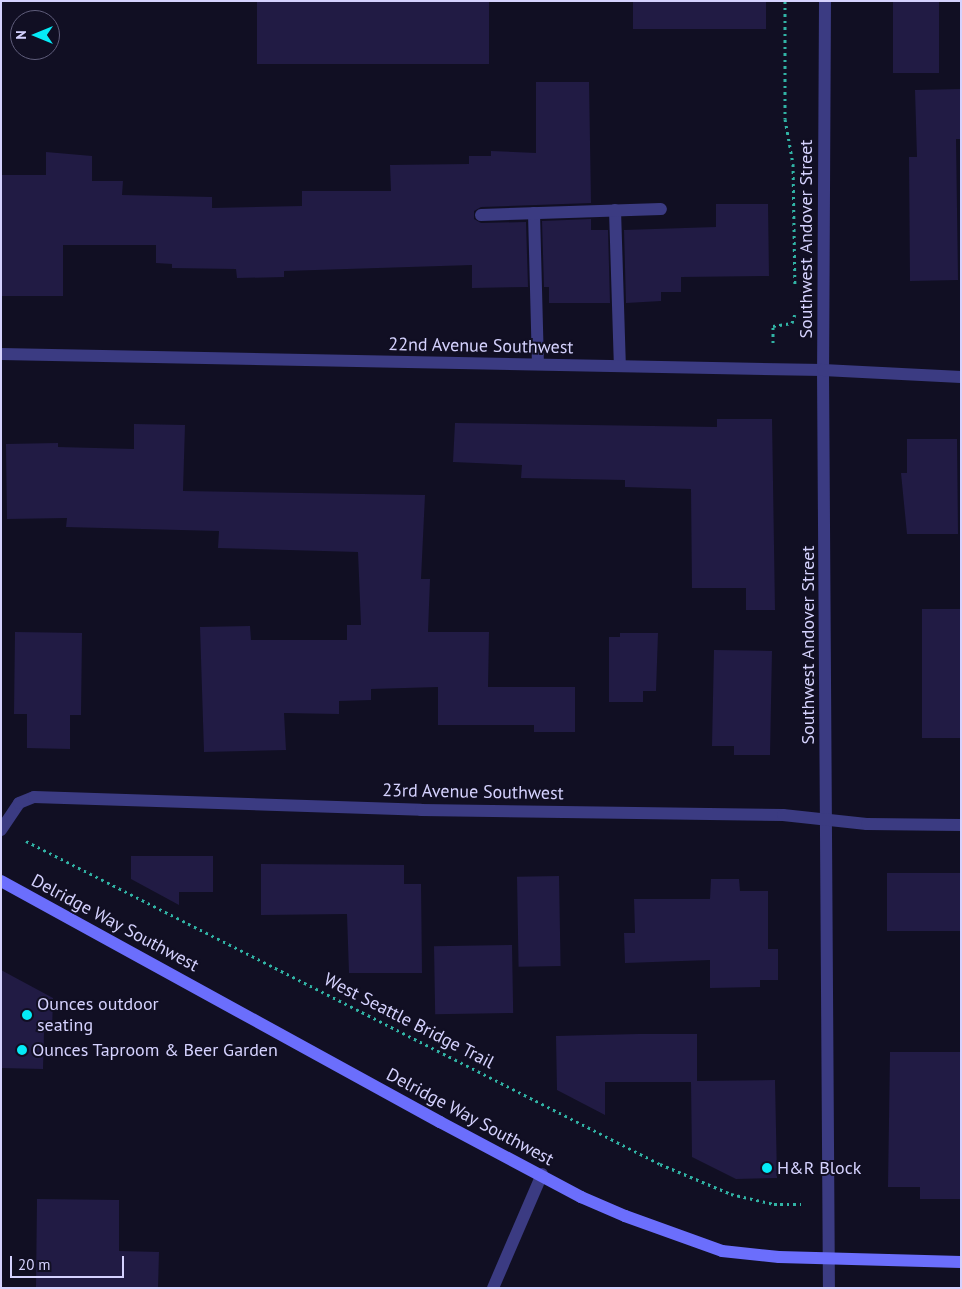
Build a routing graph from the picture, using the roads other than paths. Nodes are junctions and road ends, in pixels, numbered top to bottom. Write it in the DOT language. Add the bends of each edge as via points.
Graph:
graph roads {
  1 [pos="825,1"];
  2 [pos="661,209"];
  3 [pos="615,210"];
  4 [pos="534,213"];
  5 [pos="481,215"];
  6 [pos="1,354"];
  7 [pos="538,364"];
  8 [pos="620,366"];
  9 [pos="823,370"];
  10 [pos="961,377"];
  11 [pos="827,819"];
  12 [pos="961,825"];
  13 [pos="1,830"];
  14 [pos="1,881"];
  15 [pos="542,1174"];
  16 [pos="829,1260"];
  17 [pos="961,1262"];
  18 [pos="493,1288"];
  19 [pos="830,1288"];
  1 -- 9 [label="street, Southwest Andover Street"];
  2 -- 3 [label="street"];
  3 -- 4 [label="street"];
  3 -- 8 [label="street"];
  4 -- 5 [label="street"];
  4 -- 7 [label="street"];
  6 -- 7 [label="street, 22nd Avenue Southwest"];
  7 -- 8 [label="street, 22nd Avenue Southwest"];
  8 -- 9 [label="street, 22nd Avenue Southwest"];
  9 -- 10 [label="street, 22nd Avenue Southwest"];
  9 -- 11 [label="street, Southwest Andover Street"];
  11 -- 12 [label="street, 23rd Avenue Southwest"];
  11 -- 13 [label="street, 23rd Avenue Southwest" via="768,814 421,810 34,797 18,803"];
  11 -- 16 [label="street, Southwest Andover Street"];
  14 -- 15 [label="main road, Delridge Way Southwest" via="440,1122"];
  15 -- 16 [label="main road, Delridge Way Southwest" via="581,1197 625,1216 722,1251"];
  15 -- 18 [label="street"];
  16 -- 17 [label="main road, Delridge Way Southwest"];
  16 -- 19 [label="street, Southwest Andover Street"];
}
